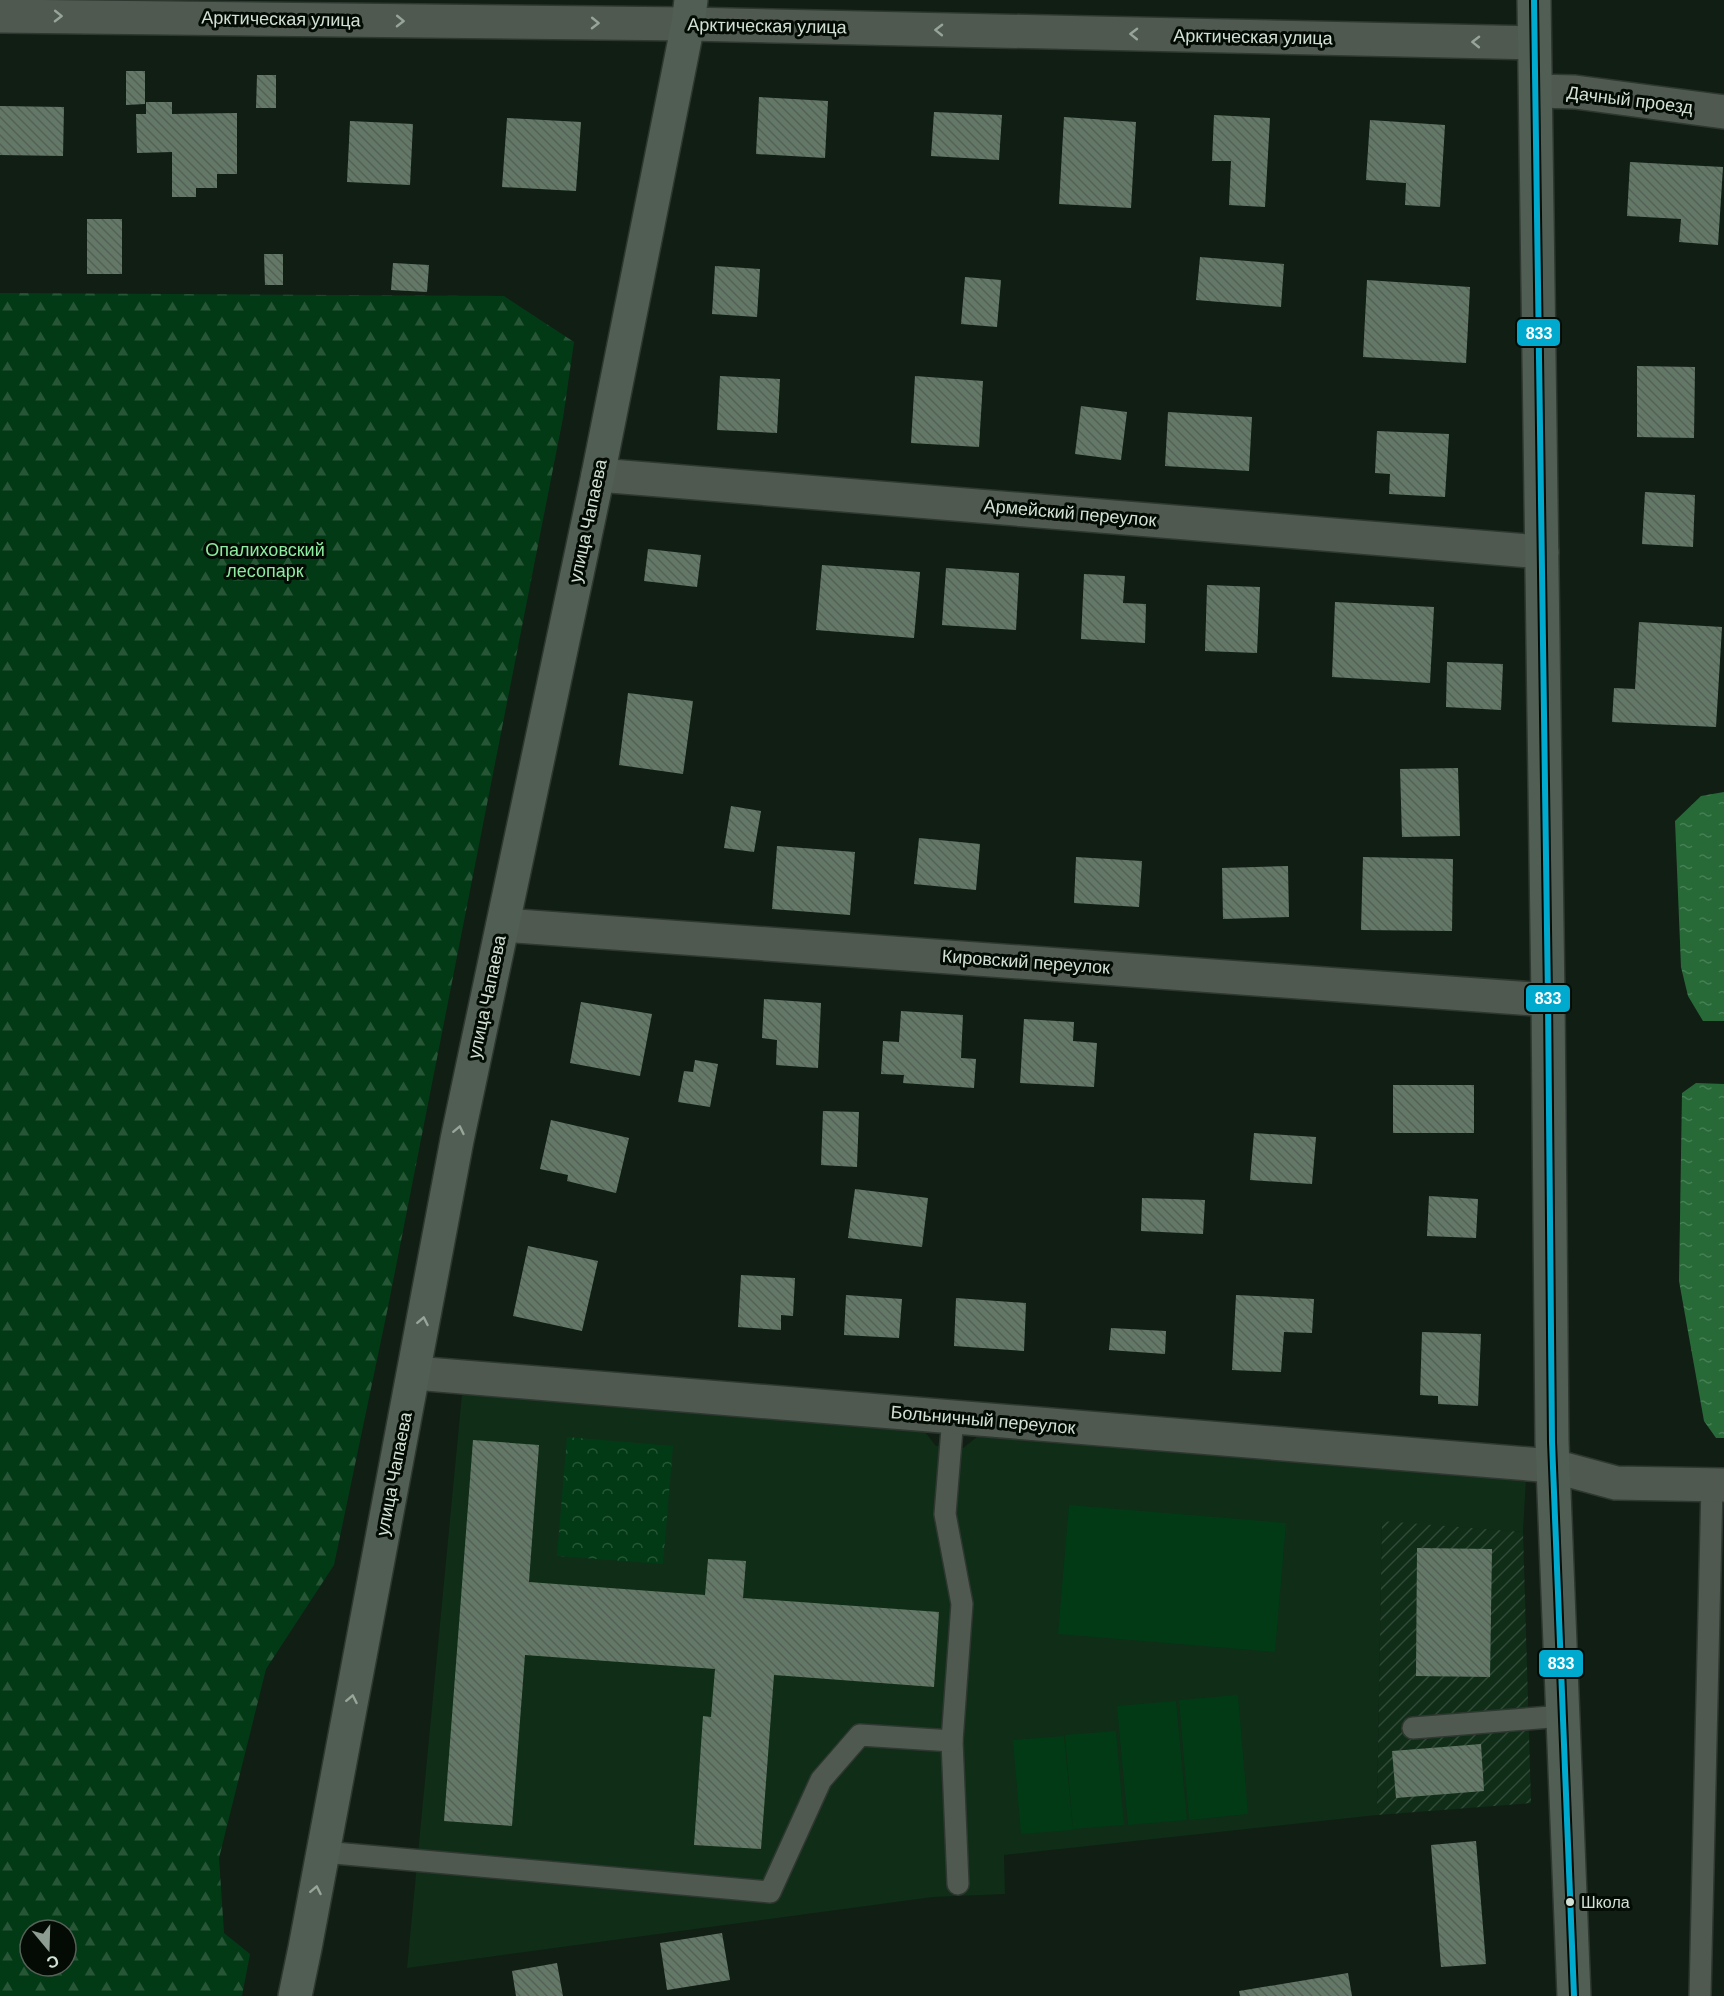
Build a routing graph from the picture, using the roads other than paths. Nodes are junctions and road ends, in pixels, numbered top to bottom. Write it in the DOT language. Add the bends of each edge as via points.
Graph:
graph roads {
  1 [pos="1534,0"];
  2 [pos="690,12"];
  3 [pos="0,16"];
  4 [pos="1534,43"];
  5 [pos="1536,91"];
  6 [pos="1724,112"];
  7 [pos="598,475"];
  8 [pos="1542,552"];
  9 [pos="502,925"];
  10 [pos="1548,1000"];
  11 [pos="414,1373"];
  12 [pos="953,1417"];
  13 [pos="1553,1466"];
  14 [pos="1718,1485"];
  15 [pos="1563,1716"];
  16 [pos="1413,1728"];
  17 [pos="952,1741"];
  18 [pos="323,1852"];
  19 [pos="958,1884"];
  20 [pos="295,1996"];
  21 [pos="1574,1996"];
  22 [pos="1700,1996"];
  1 -- 4 [label="street"];
  3 -- 2 [label="street, Арктическая улица, one-way"];
  4 -- 2 [label="street, Арктическая улица, one-way"];
  2 -- 7 [label="street, улица Чапаева"];
  4 -- 5 [label="street"];
  5 -- 6 [label="street, Дачный проезд" via="1575,92"];
  5 -- 8 [label="street"];
  7 -- 8 [label="street, Армейский переулок"];
  7 -- 9 [label="street, улица Чапаева"];
  8 -- 10 [label="street"];
  9 -- 10 [label="street, Кировский переулок"];
  11 -- 9 [label="street, улица Чапаева, one-way"];
  10 -- 13 [label="street"];
  11 -- 12 [label="street, Больничный переулок"];
  18 -- 11 [label="street, улица Чапаева, one-way"];
  12 -- 13 [label="street, Больничный переулок"];
  12 -- 17 [label="lane" via="945,1514 962,1604"];
  13 -- 14 [label="street, Больничный переулок" via="1616,1483"];
  13 -- 15 [label="street"];
  14 -- 22 [label="lane"];
  15 -- 16 [label="lane"];
  15 -- 21 [label="street"];
  17 -- 18 [label="lane" via="860,1735 821,1780 770,1892"];
  17 -- 19 [label="lane"];
  20 -- 18 [label="street, улица Чапаева, one-way"];
}
